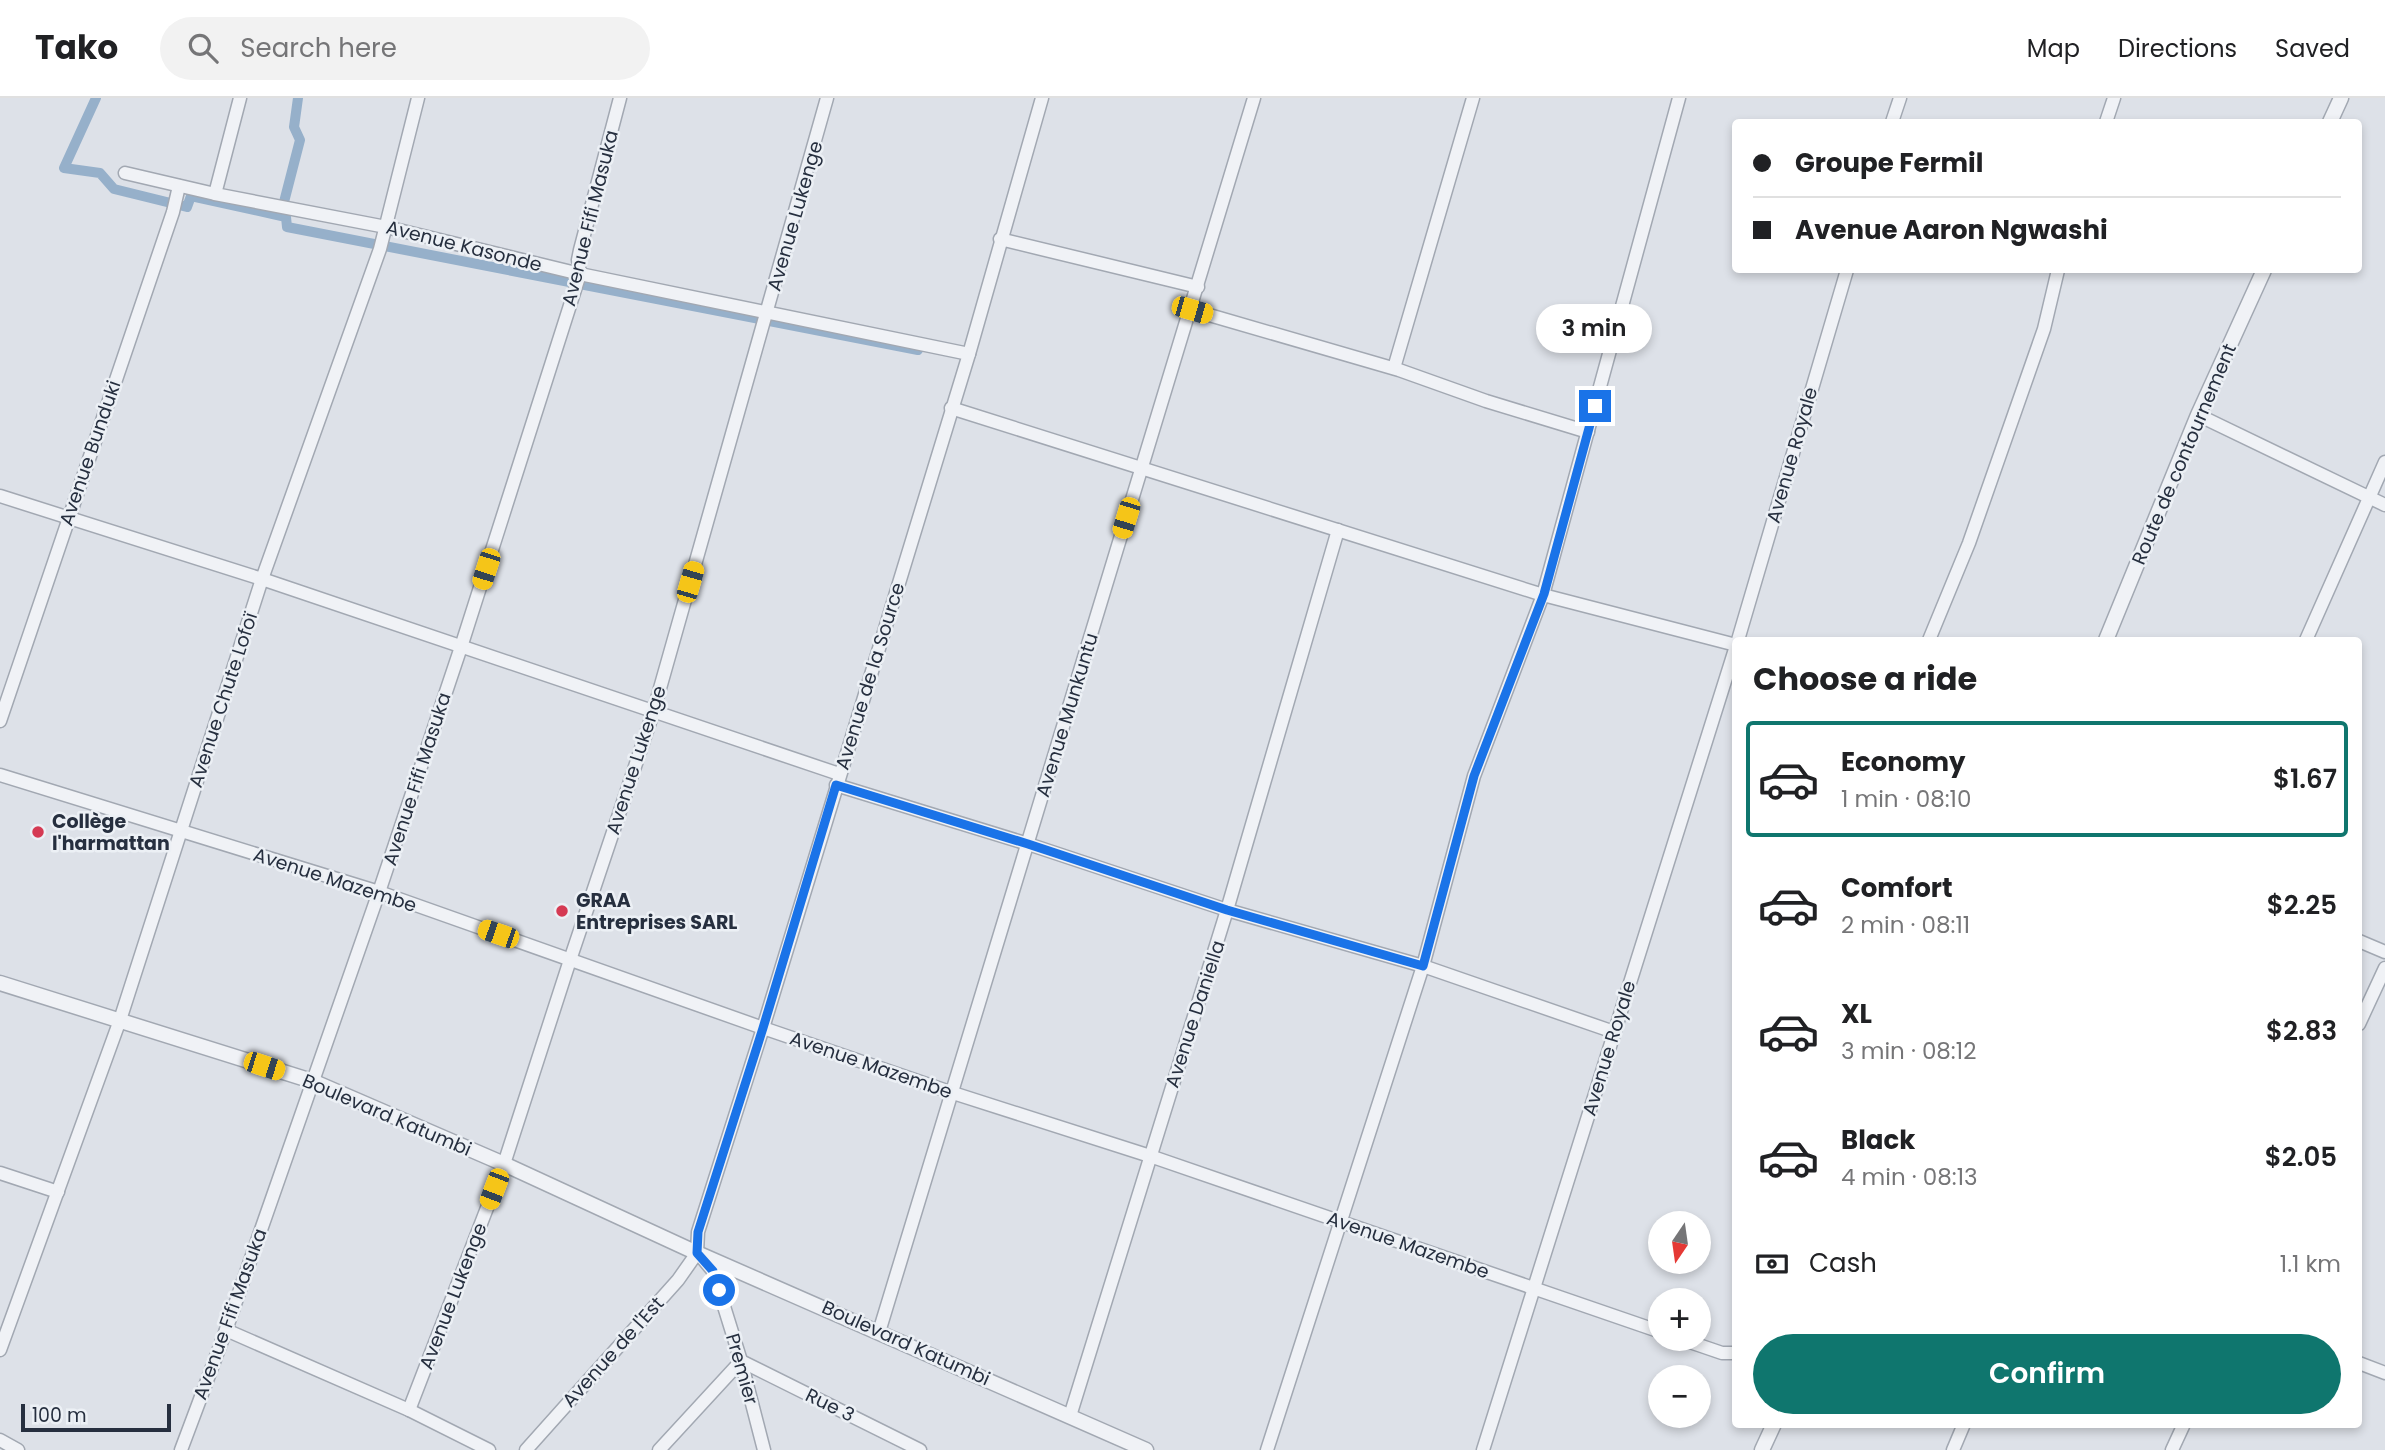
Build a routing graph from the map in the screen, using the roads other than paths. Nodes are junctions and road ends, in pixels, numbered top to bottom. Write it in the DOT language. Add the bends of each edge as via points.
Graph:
graph roads {
  1 [pos="240,98"];
  2 [pos="418,98"];
  3 [pos="620,98"];
  4 [pos="827,98"];
  5 [pos="1042,98"];
  6 [pos="1254,98"];
  7 [pos="1473,98"];
  8 [pos="1679,98"];
  9 [pos="1900,98"];
  10 [pos="2114,98"];
  11 [pos="2341,98"];
  12 [pos="1893,119"];
  13 [pos="2107,119"];
  14 [pos="2331,119"];
  15 [pos="125,173"];
  16 [pos="178,191"];
  17 [pos="215,194"];
  18 [pos="385,231"];
  19 [pos="1000,239"];
  20 [pos="1846,273"];
  21 [pos="2057,273"];
  22 [pos="2263,273"];
  23 [pos="580,274"];
  24 [pos="1198,286"];
  25 [pos="1192,310"];
  26 [pos="768,312"];
  27 [pos="969,354"];
  28 [pos="1394,368"];
  29 [pos="951,408"];
  30 [pos="2198,415"];
  31 [pos="1588,432"];
  32 [pos="2385,462"];
  33 [pos="1142,468"];
  34 [pos="0,496"];
  35 [pos="2369,497"];
  36 [pos="2385,505"];
  37 [pos="67,518"];
  38 [pos="1338,530"];
  39 [pos="262,579"];
  40 [pos="1544,594"];
  41 [pos="1739,637"];
  42 [pos="1930,637"];
  43 [pos="2107,637"];
  44 [pos="2307,637"];
  45 [pos="1732,643"];
  46 [pos="461,647"];
  47 [pos="1732,660"];
  48 [pos="653,713"];
  49 [pos="0,721"];
  50 [pos="0,775"];
  51 [pos="838,780"];
  52 [pos="180,830"];
  53 [pos="1028,844"];
  54 [pos="379,892"];
  55 [pos="1227,910"];
  56 [pos="2362,942"];
  57 [pos="2385,952"];
  58 [pos="569,960"];
  59 [pos="1423,966"];
  60 [pos="2385,968"];
  61 [pos="0,983"];
  62 [pos="2362,1018"];
  63 [pos="120,1020"];
  64 [pos="763,1028"];
  65 [pos="1614,1032"];
  66 [pos="312,1081"];
  67 [pos="953,1093"];
  68 [pos="1150,1156"];
  69 [pos="504,1164"];
  70 [pos="0,1173"];
  71 [pos="58,1192"];
  72 [pos="1341,1222"];
  73 [pos="697,1253"];
  74 [pos="1534,1288"];
  75 [pos="1648,1327"];
  76 [pos="226,1330"];
  77 [pos="879,1332"];
  78 [pos="1711,1349"];
  79 [pos="0,1350"];
  80 [pos="1732,1353"];
  81 [pos="741,1361"];
  82 [pos="2362,1364"];
  83 [pos="2385,1373"];
  84 [pos="408,1410"];
  85 [pos="1070,1416"];
  86 [pos="1771,1428"];
  87 [pos="1962,1428"];
  88 [pos="2182,1428"];
  89 [pos="0,1440"];
  90 [pos="18,1450"];
  91 [pos="181,1450"];
  92 [pos="489,1450"];
  93 [pos="526,1450"];
  94 [pos="659,1450"];
  95 [pos="764,1450"];
  96 [pos="920,1450"];
  97 [pos="1146,1450"];
  98 [pos="1267,1450"];
  99 [pos="1483,1450"];
  100 [pos="1762,1450"];
  101 [pos="1953,1450"];
  102 [pos="2172,1450"];
  1 -- 17 [label="street"];
  2 -- 18 [label="street, Avenue Chute Lofoï"];
  3 -- 23 [label="street, Avenue Fifi Masuka" via="580,250"];
  4 -- 26 [label="street, Avenue Lukenge"];
  5 -- 19 [label="street, Avenue de la Source"];
  6 -- 24 [label="street, Avenue Munkuntu"];
  7 -- 28 [label="street"];
  8 -- 31 [label="street"];
  9 -- 12 [label="street"];
  10 -- 13 [label="street"];
  11 -- 14 [label="street"];
  15 -- 16 [label="street, Avenue Kasonde"];
  16 -- 17 [label="street, Avenue Kasonde"];
  16 -- 37 [label="street, Avenue Bunduki"];
  17 -- 18 [label="street, Avenue Kasonde"];
  18 -- 23 [label="street, Avenue Kasonde"];
  18 -- 39 [label="street, Avenue Chute Lofoï"];
  19 -- 24 [label="street"];
  19 -- 27 [label="street, Avenue de la Source"];
  20 -- 41 [label="street, Avenue Royale"];
  21 -- 42 [label="street" via="2045,329 1969,543"];
  22 -- 30 [label="street, Route de contournement"];
  23 -- 26 [label="street, Avenue Kasonde"];
  23 -- 46 [label="street, Avenue Fifi Masuka"];
  24 -- 25 [label="street, Avenue Munkuntu"];
  25 -- 28 [label="street"];
  25 -- 33 [label="street, Avenue Munkuntu"];
  26 -- 27 [label="street, Avenue Kasonde"];
  26 -- 48 [label="street, Avenue Lukenge"];
  27 -- 29 [label="street, Avenue de la Source"];
  28 -- 31 [label="street"];
  29 -- 33 [label="street"];
  29 -- 51 [label="street, Avenue de la Source"];
  30 -- 35 [label="street"];
  30 -- 43 [label="street, Route de contournement"];
  31 -- 40 [label="street"];
  32 -- 35 [label="street"];
  33 -- 38 [label="street"];
  33 -- 53 [label="street, Avenue Munkuntu"];
  34 -- 37 [label="street"];
  35 -- 36 [label="street"];
  35 -- 44 [label="street"];
  37 -- 39 [label="street"];
  37 -- 49 [label="street, Avenue Bunduki"];
  38 -- 40 [label="street"];
  38 -- 55 [label="street, Avenue Daniella"];
  39 -- 46 [label="street"];
  39 -- 52 [label="street, Avenue Chute Lofoï"];
  40 -- 45 [label="street"];
  40 -- 59 [label="street" via="1474,776"];
  46 -- 48 [label="street"];
  46 -- 54 [label="street, Avenue Fifi Masuka"];
  47 -- 65 [label="street, Avenue Royale"];
  48 -- 51 [label="street"];
  48 -- 58 [label="street, Avenue Lukenge"];
  50 -- 52 [label="street, Avenue Mazembe"];
  51 -- 53 [label="street"];
  51 -- 64 [label="street, Avenue de la Source"];
  52 -- 54 [label="street, Avenue Mazembe"];
  52 -- 63 [label="street, Avenue Chute Lofoï"];
  53 -- 55 [label="street"];
  53 -- 67 [label="street, Avenue Munkuntu"];
  54 -- 58 [label="street, Avenue Mazembe"];
  54 -- 66 [label="street, Avenue Fifi Masuka"];
  55 -- 59 [label="street"];
  55 -- 68 [label="street, Avenue Daniella"];
  56 -- 57 [label="street"];
  58 -- 64 [label="street, Avenue Mazembe"];
  58 -- 69 [label="street, Avenue Lukenge"];
  59 -- 65 [label="street"];
  59 -- 72 [label="street"];
  60 -- 62 [label="street"];
  61 -- 63 [label="street, Boulevard Katumbi"];
  63 -- 66 [label="street, Boulevard Katumbi"];
  63 -- 71 [label="street, Avenue Chute Lofoï"];
  64 -- 67 [label="street, Avenue Mazembe"];
  64 -- 73 [label="street, Avenue de la Source" via="698,1232"];
  65 -- 74 [label="street, Avenue Royale"];
  66 -- 69 [label="street, Boulevard Katumbi"];
  66 -- 76 [label="street, Avenue Fifi Masuka"];
  67 -- 68 [label="street, Avenue Mazembe"];
  67 -- 77 [label="street, Avenue Munkuntu"];
  68 -- 72 [label="street, Avenue Mazembe"];
  68 -- 85 [label="street, Avenue Daniella"];
  69 -- 73 [label="street, Boulevard Katumbi"];
  69 -- 84 [label="street, Avenue Lukenge"];
  70 -- 71 [label="street"];
  71 -- 79 [label="street, Avenue Chute Lofoï"];
  72 -- 74 [label="street, Avenue Mazembe"];
  72 -- 98 [label="street"];
  73 -- 77 [label="street, Boulevard Katumbi"];
  73 -- 81 [label="street, Premier" via="713,1271"];
  73 -- 93 [label="street, Avenue de l'Est"];
  74 -- 75 [label="street, Avenue Mazembe"];
  74 -- 99 [label="street, Avenue Royale"];
  76 -- 84 [label="street"];
  76 -- 91 [label="street, Avenue Fifi Masuka"];
  77 -- 85 [label="street, Boulevard Katumbi"];
  78 -- 80 [label="street"];
  81 -- 94 [label="street"];
  81 -- 95 [label="street, Premier"];
  81 -- 96 [label="street, Rue 3"];
  82 -- 83 [label="street"];
  84 -- 92 [label="street"];
  85 -- 97 [label="street, Boulevard Katumbi"];
  86 -- 100 [label="street"];
  87 -- 101 [label="street"];
  88 -- 102 [label="street"];
  89 -- 90 [label="street"];
}
